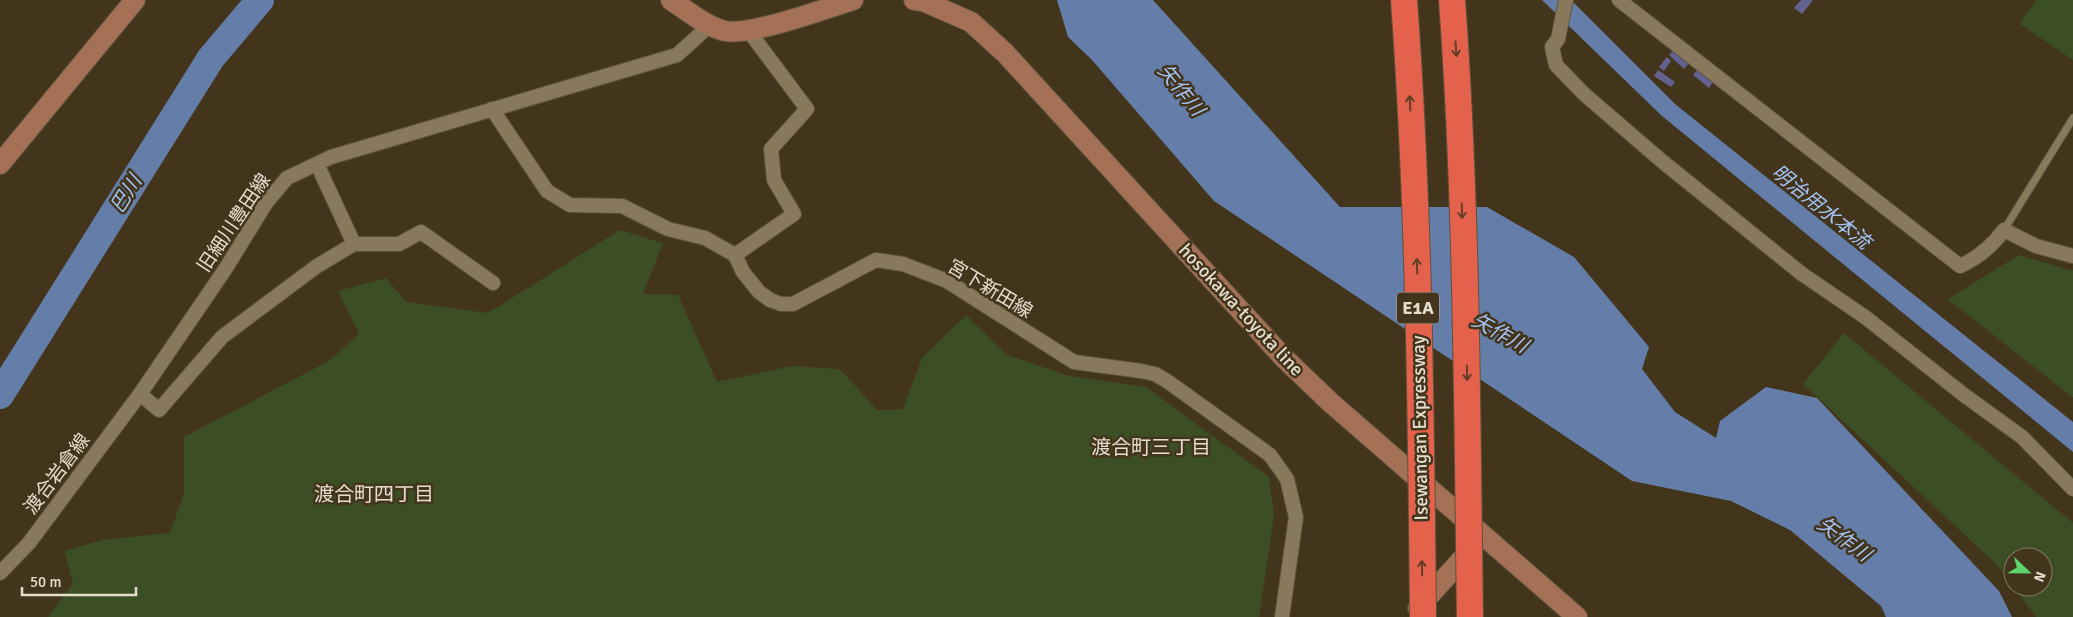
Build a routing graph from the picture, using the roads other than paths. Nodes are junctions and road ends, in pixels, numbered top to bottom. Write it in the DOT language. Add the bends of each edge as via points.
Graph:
graph roads {
  1 [pos="135,0"];
  2 [pos="671,0"];
  3 [pos="853,0"];
  4 [pos="914,0"];
  5 [pos="1404,0"];
  6 [pos="1452,0"];
  7 [pos="1566,0"];
  8 [pos="1619,0"];
  9 [pos="710,25"];
  10 [pos="748,30"];
  11 [pos="492,109"];
  12 [pos="2073,118"];
  13 [pos="1,160"];
  14 [pos="317,164"];
  15 [pos="2004,230"];
  16 [pos="354,244"];
  17 [pos="735,254"];
  18 [pos="2073,256"];
  19 [pos="493,282"];
  20 [pos="140,394"];
  21 [pos="2073,489"];
  22 [pos="1484,535"];
  23 [pos="0,573"];
  24 [pos="1282,617"];
  25 [pos="1413,617"];
  26 [pos="1423,617"];
  27 [pos="1470,617"];
  28 [pos="1577,617"];
  1 -- 13 [label="main road"];
  2 -- 9 [label="main road"];
  3 -- 10 [label="main road"];
  4 -- 22 [label="main road, hosokawa-toyota line" via="971,22 1005,53 1283,357 1330,402"];
  26 -- 5 [label="highway, Isewangan Expressway / E1A, one-way, bridge" via="1420,362"];
  6 -- 27 [label="highway, E1A, one-way, bridge" via="1466,339"];
  7 -- 21 [label="street" via="1558,39 1552,47 1556,65 1584,94 1802,274 1865,317 2022,437"];
  8 -- 15 [label="street" via="1960,266 1972,261 1994,243"];
  9 -- 10 [label="main road" via="735,32"];
  9 -- 11 [label="street, 旧細川豊田線" via="677,55"];
  10 -- 17 [label="street" via="807,109 771,149 774,180 794,214"];
  11 -- 14 [label="street, 旧細川豊田線"];
  11 -- 17 [label="street" via="547,191 570,205 622,206 668,229 704,238"];
  12 -- 15 [label="lane"];
  14 -- 16 [label="street"];
  14 -- 20 [label="street, 旧細川豊田線" via="287,178 266,203"];
  15 -- 18 [label="street" via="2036,246"];
  16 -- 19 [label="street" via="399,244 421,232"];
  16 -- 20 [label="street" via="317,266 222,337 159,410"];
  17 -- 24 [label="street, 宮下新田線" via="743,272 759,292 782,304 793,304 876,260 903,264 947,281 1074,362 1141,371 1167,381 1270,455 1287,480 1296,517"];
  20 -- 23 [label="street, 渡合岩倉線" via="28,543"];
  22 -- 25 [label="main road" via="1420,604"];
  22 -- 28 [label="main road, hosokawa-toyota line"];
}
